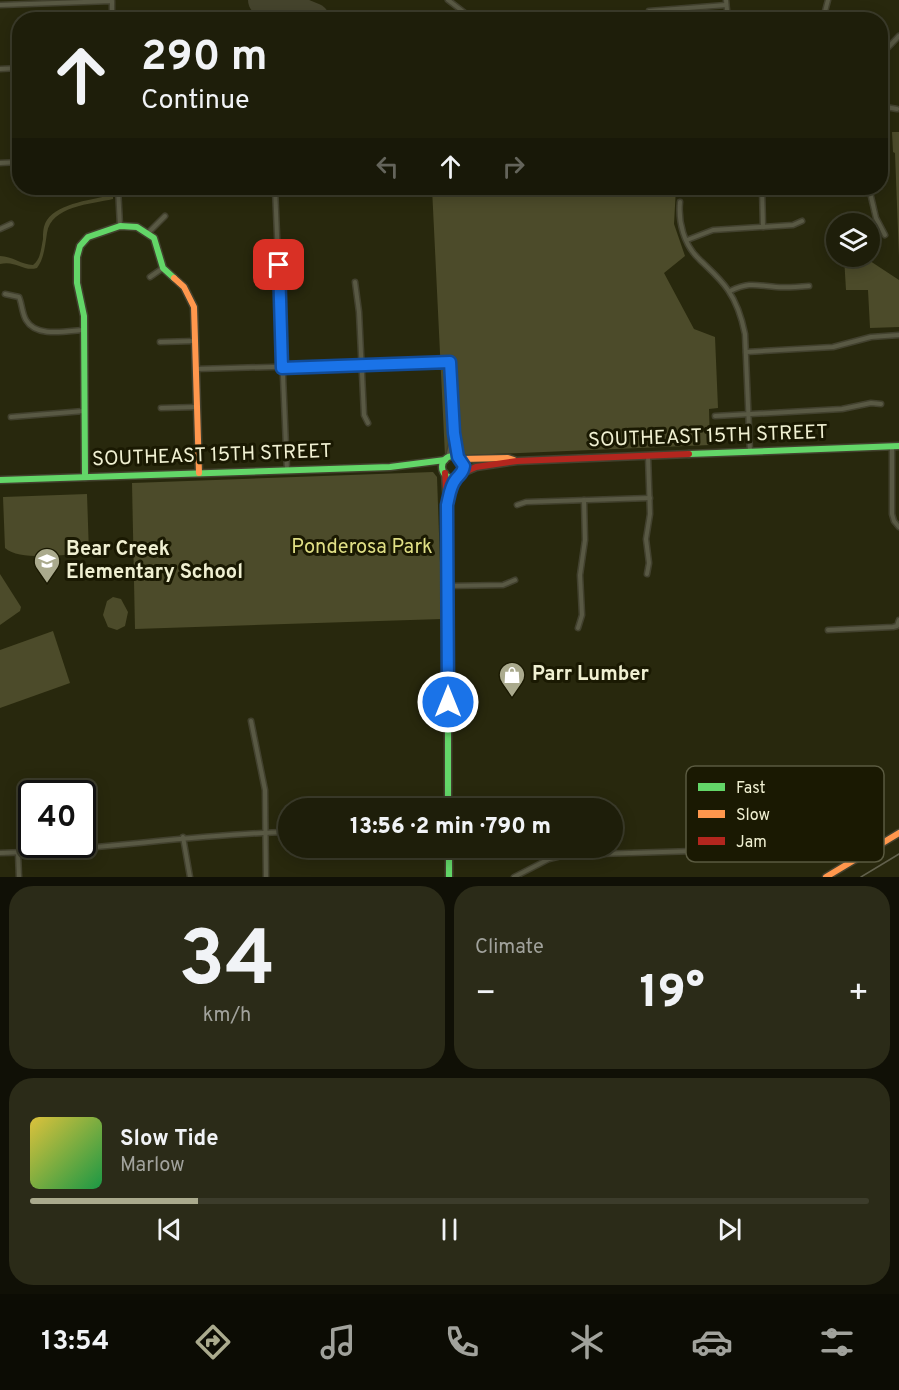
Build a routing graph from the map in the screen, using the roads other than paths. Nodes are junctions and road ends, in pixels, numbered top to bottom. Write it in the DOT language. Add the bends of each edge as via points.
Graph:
graph roads {
  1 [pos="449,0"];
  2 [pos="726,3"];
  3 [pos="0,5"];
  4 [pos="649,11"];
  5 [pos="112,12"];
  6 [pos="464,12"];
  7 [pos="899,36"];
  8 [pos="888,48"];
  9 [pos="888,107"];
  10 [pos="897,109"];
  11 [pos="118,195"];
  12 [pos="275,195"];
  13 [pos="762,195"];
  14 [pos="871,195"];
  15 [pos="680,202"];
  16 [pos="165,216"];
  17 [pos="802,221"];
  18 [pos="11,224"];
  19 [pos="120,226"];
  20 [pos="763,227"];
  21 [pos="0,229"];
  22 [pos="148,233"];
  23 [pos="885,235"];
  24 [pos="687,240"];
  25 [pos="163,268"];
  26 [pos="150,277"];
  27 [pos="356,282"];
  28 [pos="809,286"];
  29 [pos="730,291"];
  30 [pos="5,294"];
  31 [pos="84,330"];
  32 [pos="899,335"];
  33 [pos="196,341"];
  34 [pos="160,342"];
  35 [pos="746,352"];
  36 [pos="361,364"];
  37 [pos="282,368"];
  38 [pos="196,369"];
  39 [pos="881,404"];
  40 [pos="197,407"];
  41 [pos="161,408"];
  42 [pos="84,411"];
  43 [pos="749,413"];
  44 [pos="715,416"];
  45 [pos="11,417"];
  46 [pos="368,423"];
  47 [pos="454,433"];
  48 [pos="895,446"];
  49 [pos="750,452"];
  50 [pos="648,456"];
  51 [pos="460,458"];
  52 [pos="446,459"];
  53 [pos="518,461"];
  54 [pos="425,464"];
  55 [pos="287,471"];
  56 [pos="444,471"];
  57 [pos="199,473"];
  58 [pos="459,475"];
  59 [pos="86,477"];
  60 [pos="0,480"];
  61 [pos="650,498"];
  62 [pos="584,500"];
  63 [pos="447,505"];
  64 [pos="517,505"];
  65 [pos="899,527"];
  66 [pos="647,574"];
  67 [pos="515,580"];
  68 [pos="447,586"];
  69 [pos="899,620"];
  70 [pos="578,628"];
  71 [pos="828,630"];
  72 [pos="251,721"];
  73 [pos="447,798"];
  74 [pos="278,832"];
  75 [pos="266,833"];
  76 [pos="899,833"];
  77 [pos="183,837"];
  78 [pos="884,842"];
  79 [pos="96,847"];
  80 [pos="686,851"];
  81 [pos="18,852"];
  82 [pos="0,853"];
  83 [pos="18,858"];
  84 [pos="449,858"];
  85 [pos="851,862"];
  86 [pos="19,877"];
  87 [pos="190,877"];
  88 [pos="266,877"];
  89 [pos="449,877"];
  90 [pos="514,877"];
  91 [pos="826,877"];
  1 -- 6 [label="street"];
  2 -- 4 [label="street"];
  3 -- 5 [label="street" via="112,1"];
  7 -- 8 [label="street"];
  9 -- 10 [label="street"];
  11 -- 19 [label="street"];
  12 -- 37 [label="street"];
  13 -- 20 [label="street"];
  14 -- 23 [label="street"];
  15 -- 24 [label="street" via="680,225"];
  16 -- 22 [label="street"];
  17 -- 20 [label="street"];
  18 -- 21 [label="street"];
  19 -- 22 [label="street" via="137,227"];
  19 -- 31 [label="street" via="88,237 77,252"];
  20 -- 24 [label="street" via="713,230"];
  22 -- 25 [label="street" via="154,238"];
  24 -- 29 [label="street" via="696,257"];
  25 -- 26 [label="street"];
  25 -- 33 [label="street" via="190,297"];
  27 -- 36 [label="street"];
  28 -- 29 [label="street" via="754,284"];
  29 -- 35 [label="street" via="741,315"];
  30 -- 31 [label="street" via="19,297 25,319 36,329"];
  31 -- 42 [label="street"];
  32 -- 35 [label="street" via="871,337 834,347"];
  33 -- 34 [label="street"];
  33 -- 38 [label="street"];
  35 -- 43 [label="street"];
  36 -- 37 [label="street"];
  36 -- 46 [label="street" via="364,415"];
  36 -- 47 [label="street" via="450,362"];
  37 -- 38 [label="street"];
  37 -- 55 [label="street"];
  38 -- 40 [label="street"];
  39 -- 43 [label="street"];
  40 -- 41 [label="street"];
  40 -- 57 [label="street"];
  42 -- 45 [label="street"];
  42 -- 59 [label="street"];
  43 -- 44 [label="street"];
  43 -- 49 [label="street"];
  47 -- 51 [label="street"];
  47 -- 52 [label="street"];
  48 -- 49 [label="street, SOUTHEAST 15TH STREET"];
  48 -- 65 [label="street" via="892,514"];
  49 -- 50 [label="street, SOUTHEAST 15TH STREET"];
  50 -- 53 [label="street, SOUTHEAST 15TH STREET"];
  50 -- 61 [label="street"];
  51 -- 52 [label="street"];
  51 -- 53 [label="street, SOUTHEAST 15TH STREET"];
  51 -- 58 [label="street" via="464,466"];
  52 -- 54 [label="street, SOUTHEAST 15TH STREET"];
  52 -- 56 [label="street"];
  53 -- 58 [label="street, SOUTHEAST 15TH STREET" via="476,467"];
  54 -- 55 [label="street, SOUTHEAST 15TH STREET"];
  54 -- 56 [label="street, SOUTHEAST 15TH STREET"];
  55 -- 57 [label="street, SOUTHEAST 15TH STREET"];
  56 -- 58 [label="street" via="450,477"];
  56 -- 63 [label="street"];
  57 -- 59 [label="street, SOUTHEAST 15TH STREET"];
  58 -- 63 [label="street"];
  59 -- 60 [label="street, SOUTHEAST 15TH STREET"];
  61 -- 62 [label="street"];
  61 -- 66 [label="street"];
  62 -- 64 [label="street"];
  62 -- 70 [label="street" via="582,615"];
  63 -- 68 [label="street"];
  67 -- 68 [label="street" via="503,585"];
  68 -- 73 [label="street"];
  69 -- 71 [label="street" via="893,627"];
  72 -- 75 [label="street" via="265,790"];
  74 -- 75 [label="street"];
  75 -- 77 [label="street"];
  75 -- 88 [label="street"];
  76 -- 78 [label="street"];
  77 -- 79 [label="street"];
  77 -- 87 [label="street"];
  80 -- 90 [label="street" via="565,855"];
  81 -- 82 [label="street"];
  83 -- 86 [label="street"];
  84 -- 89 [label="street"];
  85 -- 91 [label="street"];
}
